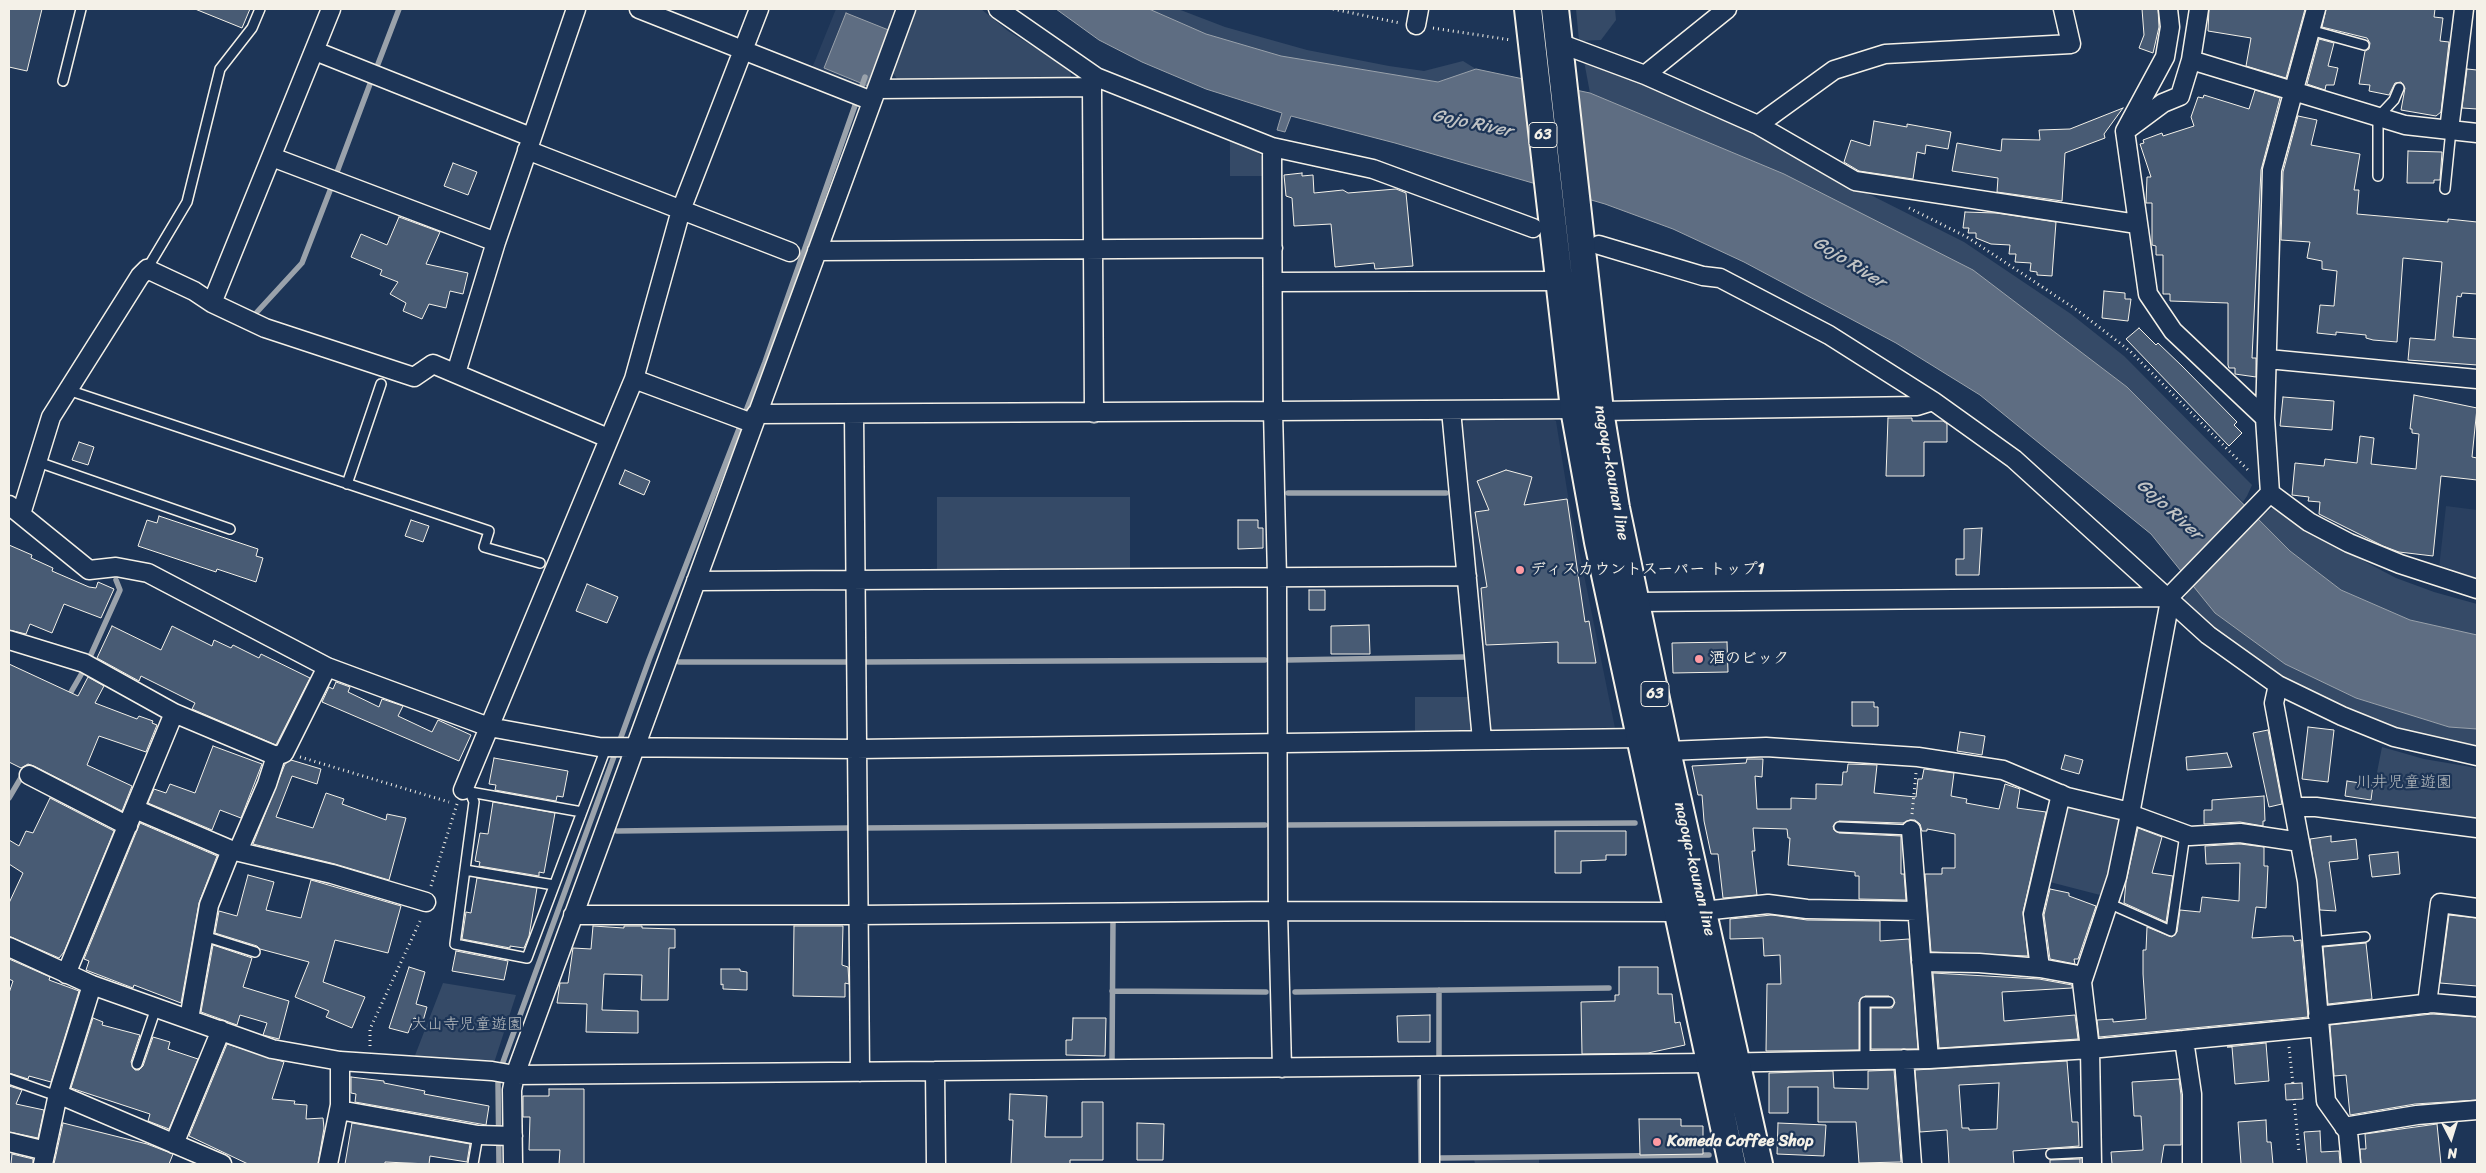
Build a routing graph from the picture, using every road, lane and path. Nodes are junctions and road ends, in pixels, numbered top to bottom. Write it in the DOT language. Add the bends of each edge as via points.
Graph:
graph roads {
  1 [pos="81,9"];
  2 [pos="260,9"];
  3 [pos="331,9"];
  4 [pos="576,9"];
  5 [pos="639,9"];
  6 [pos="759,9"];
  7 [pos="906,9"];
  8 [pos="998,9"];
  9 [pos="1528,9"];
  10 [pos="1555,9"];
  11 [pos="1727,9"];
  12 [pos="2064,9"];
  13 [pos="2168,9"];
  14 [pos="2316,9"];
  15 [pos="2464,9"];
  16 [pos="2197,10"];
  17 [pos="2310,30"];
  18 [pos="2364,44"];
  19 [pos="743,50"];
  20 [pos="315,51"];
  21 [pos="1560,54"];
  22 [pos="2191,60"];
  23 [pos="1645,74"];
  24 [pos="63,81"];
  25 [pos="1094,82"];
  26 [pos="2399,88"];
  27 [pos="2293,91"];
  28 [pos="874,95"];
  29 [pos="2378,117"];
  30 [pos="1758,125"];
  31 [pos="2125,130"];
  32 [pos="2450,130"];
  33 [pos="2477,133"];
  34 [pos="528,144"];
  35 [pos="1272,147"];
  36 [pos="272,156"];
  37 [pos="2378,176"];
  38 [pos="2445,189"];
  39 [pos="1906,207"];
  40 [pos="681,210"];
  41 [pos="1542,220"];
  42 [pos="1578,224"];
  43 [pos="2137,224"];
  44 [pos="496,242"];
  45 [pos="1599,245"];
  46 [pos="1273,248"];
  47 [pos="1093,249"];
  48 [pos="817,251"];
  49 [pos="790,252"];
  50 [pos="147,269"];
  51 [pos="1719,278"];
  52 [pos="1559,281"];
  53 [pos="1273,282"];
  54 [pos="212,303"];
  55 [pos="2268,359"];
  56 [pos="456,373"];
  57 [pos="634,379"];
  58 [pos="2477,379"];
  59 [pos="381,384"];
  60 [pos="68,390"];
  61 [pos="1933,401"];
  62 [pos="1574,409"];
  63 [pos="1451,410"];
  64 [pos="1273,411"];
  65 [pos="1600,412"];
  66 [pos="1094,413"];
  67 [pos="854,414"];
  68 [pos="2265,418"];
  69 [pos="754,419"];
  70 [pos="608,438"];
  71 [pos="38,462"];
  72 [pos="347,484"];
  73 [pos="2266,498"];
  74 [pos="15,510"];
  75 [pos="230,529"];
  76 [pos="540,563"];
  77 [pos="1467,576"];
  78 [pos="1276,577"];
  79 [pos="856,580"];
  80 [pos="696,581"];
  81 [pos="2477,589"];
  82 [pos="2169,598"];
  83 [pos="1635,602"];
  84 [pos="9,640"];
  85 [pos="327,667"];
  86 [pos="2278,685"];
  87 [pos="174,713"];
  88 [pos="489,726"];
  89 [pos="1640,738"];
  90 [pos="1482,740"];
  91 [pos="1276,742"];
  92 [pos="620,748"];
  93 [pos="857,748"];
  94 [pos="1667,751"];
  95 [pos="280,754"];
  96 [pos="2477,756"];
  97 [pos="1918,757"];
  98 [pos="29,775"];
  99 [pos="2061,794"];
  100 [pos="463,796"];
  101 [pos="2294,807"];
  102 [pos="136,809"];
  103 [pos="582,812"];
  104 [pos="2130,813"];
  105 [pos="128,826"];
  106 [pos="1839,827"];
  107 [pos="2477,828"];
  108 [pos="1911,830"];
  109 [pos="2185,834"];
  110 [pos="2300,842"];
  111 [pos="235,850"];
  112 [pos="465,870"];
  113 [pos="554,884"];
  114 [pos="426,902"];
  115 [pos="2108,903"];
  116 [pos="2477,908"];
  117 [pos="1278,911"];
  118 [pos="1691,912"];
  119 [pos="1917,912"];
  120 [pos="573,915"];
  121 [pos="859,916"];
  122 [pos="204,936"];
  123 [pos="2365,937"];
  124 [pos="2312,942"];
  125 [pos="9,947"];
  126 [pos="255,952"];
  127 [pos="1921,962"];
  128 [pos="2040,968"];
  129 [pos="66,974"];
  130 [pos="2084,976"];
  131 [pos="92,985"];
  132 [pos="1889,1002"];
  133 [pos="2427,1004"];
  134 [pos="2477,1007"];
  135 [pos="156,1008"];
  136 [pos="189,1019"];
  137 [pos="2318,1022"];
  138 [pos="221,1030"];
  139 [pos="2288,1030"];
  140 [pos="2184,1040"];
  141 [pos="2090,1049"];
  142 [pos="1904,1059"];
  143 [pos="1929,1059"];
  144 [pos="1865,1060"];
  145 [pos="340,1061"];
  146 [pos="369,1062"];
  147 [pos="1709,1063"];
  148 [pos="1737,1063"];
  149 [pos="138,1064"];
  150 [pos="1430,1066"];
  151 [pos="1282,1068"];
  152 [pos="935,1071"];
  153 [pos="860,1072"];
  154 [pos="505,1073"];
  155 [pos="9,1079"];
  156 [pos="2293,1084"];
  157 [pos="58,1095"];
  158 [pos="2294,1099"];
  159 [pos="339,1110"];
  160 [pos="2477,1110"];
  161 [pos="2344,1127"];
  162 [pos="497,1136"];
  163 [pos="9,1142"];
  164 [pos="174,1144"];
  165 [pos="2300,1152"];
  166 [pos="2051,1154"];
  167 [pos="44,1158"];
  168 [pos="2092,1158"];
  169 [pos="222,1164"];
  170 [pos="328,1164"];
  171 [pos="473,1164"];
  172 [pos="513,1164"];
  173 [pos="936,1164"];
  174 [pos="1430,1164"];
  175 [pos="1732,1164"];
  176 [pos="1760,1164"];
  177 [pos="1912,1164"];
  178 [pos="2192,1164"];
  179 [pos="2351,1164"];
  1 -- 24 [label="lane"];
  2 -- 50 [label="lane" via="252,28 220,69 187,202"];
  3 -- 20 [label="street"];
  4 -- 34 [label="street"];
  5 -- 19 [label="street"];
  6 -- 19 [label="street"];
  7 -- 28 [label="street"];
  8 -- 25 [label="street"];
  9 -- 41 [label="main road, nagoya-kounan line / 63" via="1534,58"];
  10 -- 21 [label="main road, nagoya-kounan line / 63"];
  11 -- 23 [label="street"];
  12 -- 30 [label="street" via="2071,44 1884,54 1834,70"];
  13 -- 31 [label="street" via="2170,27 2165,57"];
  14 -- 17 [label="street"];
  15 -- 32 [label="street"];
  16 -- 22 [label="street"];
  17 -- 18 [label="lane"];
  17 -- 27 [label="street"];
  19 -- 28 [label="street" via="854,94"];
  19 -- 40 [label="street"];
  20 -- 34 [label="street"];
  20 -- 36 [label="street"];
  21 -- 23 [label="street"];
  21 -- 42 [label="main road, nagoya-kounan line / 63"];
  22 -- 27 [label="street"];
  22 -- 31 [label="street" via="2180,96"];
  23 -- 30 [label="street"];
  25 -- 28 [label="street"];
  25 -- 35 [label="street"];
  25 -- 47 [label="street"];
  26 -- 29 [label="lane" via="2394,100"];
  27 -- 29 [label="street"];
  27 -- 55 [label="street" via="2272,170"];
  28 -- 48 [label="street"];
  29 -- 32 [label="street" via="2405,125"];
  29 -- 37 [label="lane"];
  30 -- 43 [label="street" via="1855,181"];
  31 -- 43 [label="street"];
  32 -- 33 [label="street"];
  32 -- 38 [label="lane"];
  34 -- 40 [label="street"];
  34 -- 44 [label="street"];
  35 -- 41 [label="street" via="1373,169"];
  35 -- 46 [label="street"];
  36 -- 44 [label="street"];
  36 -- 54 [label="street"];
  39 -- 73 [label="path" via="1967,237 2077,310 2130,351"];
  40 -- 49 [label="street"];
  40 -- 57 [label="street"];
  41 -- 52 [label="main road, nagoya-kounan line / 63"];
  42 -- 51 [label="street" via="1704,267"];
  42 -- 65 [label="main road, nagoya-kounan line / 63"];
  43 -- 68 [label="street" via="2148,294 2174,331"];
  44 -- 56 [label="street"];
  45 -- 51 [label="street"];
  46 -- 47 [label="street"];
  46 -- 53 [label="street"];
  47 -- 48 [label="street"];
  47 -- 66 [label="street"];
  48 -- 69 [label="street"];
  50 -- 54 [label="street"];
  50 -- 60 [label="street"];
  51 -- 61 [label="street" via="1828,335"];
  52 -- 53 [label="street"];
  52 -- 62 [label="main road, nagoya-kounan line / 63"];
  53 -- 64 [label="street"];
  54 -- 56 [label="street" via="265,328 414,377 433,364"];
  55 -- 58 [label="street"];
  55 -- 68 [label="street"];
  56 -- 70 [label="street"];
  57 -- 69 [label="street" via="732,416"];
  57 -- 70 [label="street"];
  59 -- 72 [label="lane"];
  60 -- 71 [label="street" via="51,417"];
  60 -- 72 [label="lane"];
  61 -- 65 [label="street" via="1917,406"];
  61 -- 82 [label="street" via="2014,459"];
  62 -- 63 [label="street"];
  62 -- 89 [label="main road, nagoya-kounan line / 63" via="1598,542"];
  63 -- 64 [label="street"];
  63 -- 77 [label="street"];
  64 -- 66 [label="street"];
  64 -- 78 [label="street"];
  65 -- 83 [label="main road, nagoya-kounan line / 63"];
  66 -- 67 [label="street"];
  67 -- 69 [label="street"];
  67 -- 79 [label="street"];
  68 -- 73 [label="street"];
  69 -- 80 [label="street"];
  70 -- 88 [label="street"];
  71 -- 74 [label="street"];
  71 -- 75 [label="lane"];
  72 -- 76 [label="lane" via="489,531 484,547"];
  73 -- 81 [label="street" via="2349,543 2400,564"];
  73 -- 82 [label="street"];
  74 -- 85 [label="street" via="89,570 116,567 148,573"];
  77 -- 78 [label="street"];
  77 -- 90 [label="street"];
  78 -- 79 [label="street"];
  78 -- 91 [label="street"];
  79 -- 80 [label="street"];
  79 -- 93 [label="street"];
  80 -- 92 [label="street"];
  82 -- 83 [label="street"];
  82 -- 86 [label="street" via="2208,635"];
  82 -- 104 [label="street"];
  83 -- 94 [label="main road, nagoya-kounan line / 63"];
  84 -- 87 [label="street" via="84,663"];
  85 -- 88 [label="street"];
  85 -- 95 [label="street"];
  86 -- 96 [label="street" via="2394,737"];
  86 -- 101 [label="street" via="2274,703"];
  87 -- 95 [label="street"];
  87 -- 102 [label="street"];
  88 -- 92 [label="street"];
  88 -- 100 [label="street"];
  89 -- 90 [label="street"];
  89 -- 118 [label="main road, nagoya-kounan line / 63"];
  90 -- 91 [label="street"];
  91 -- 93 [label="street"];
  91 -- 117 [label="street"];
  92 -- 93 [label="street"];
  92 -- 103 [label="lane"];
  92 -- 120 [label="street"];
  93 -- 121 [label="street"];
  94 -- 97 [label="street" via="1766,747"];
  94 -- 118 [label="main road, nagoya-kounan line / 63"];
  95 -- 100 [label="path"];
  95 -- 111 [label="street"];
  97 -- 99 [label="street" via="2003,770"];
  97 -- 108 [label="path"];
  98 -- 105 [label="street"];
  99 -- 104 [label="street"];
  99 -- 128 [label="street" via="2034,914"];
  100 -- 103 [label="lane"];
  100 -- 112 [label="lane" via="474,802"];
  100 -- 114 [label="path"];
  101 -- 107 [label="street" via="2316,807"];
  101 -- 110 [label="street"];
  102 -- 105 [label="street"];
  102 -- 111 [label="street"];
  103 -- 113 [label="lane"];
  104 -- 109 [label="street"];
  104 -- 115 [label="street" via="2118,877"];
  105 -- 129 [label="street"];
  106 -- 108 [label="lane"];
  108 -- 119 [label="street"];
  109 -- 110 [label="street" via="2240,834"];
  109 -- 115 [label="lane" via="2170,931"];
  110 -- 124 [label="street"];
  111 -- 114 [label="street"];
  111 -- 122 [label="street" via="209,905"];
  112 -- 113 [label="lane"];
  112 -- 113 [label="lane" via="454,944 527,958"];
  114 -- 146 [label="path" via="419,927 405,950 370,1029"];
  115 -- 130 [label="street"];
  116 -- 133 [label="street" via="2440,903"];
  117 -- 118 [label="street"];
  117 -- 121 [label="street"];
  117 -- 151 [label="street"];
  118 -- 119 [label="street" via="1768,904"];
  118 -- 147 [label="main road, nagoya-kounan line / 63"];
  118 -- 148 [label="main road, nagoya-kounan line / 63"];
  119 -- 127 [label="street"];
  120 -- 121 [label="street"];
  120 -- 154 [label="street"];
  121 -- 153 [label="street"];
  122 -- 126 [label="lane"];
  122 -- 136 [label="street"];
  123 -- 124 [label="lane"];
  124 -- 137 [label="street"];
  125 -- 129 [label="street"];
  127 -- 128 [label="street"];
  127 -- 143 [label="street"];
  128 -- 130 [label="street"];
  129 -- 131 [label="street"];
  130 -- 141 [label="street"];
  131 -- 135 [label="street"];
  131 -- 157 [label="street"];
  132 -- 144 [label="lane" via="1865,1002"];
  133 -- 134 [label="street"];
  133 -- 137 [label="street"];
  135 -- 136 [label="street"];
  135 -- 149 [label="lane"];
  136 -- 138 [label="street"];
  137 -- 139 [label="street"];
  137 -- 161 [label="street" via="2326,1101"];
  138 -- 145 [label="street" via="272,1049"];
  138 -- 164 [label="street"];
  139 -- 140 [label="street"];
  139 -- 156 [label="path"];
  140 -- 141 [label="street"];
  140 -- 178 [label="street" via="2192,1094"];
  141 -- 143 [label="street"];
  141 -- 168 [label="street"];
  142 -- 143 [label="street"];
  142 -- 144 [label="street"];
  142 -- 177 [label="street"];
  144 -- 148 [label="street"];
  145 -- 146 [label="street"];
  145 -- 159 [label="street"];
  146 -- 154 [label="street"];
  147 -- 148 [label="street"];
  147 -- 150 [label="street"];
  147 -- 175 [label="main road, nagoya-kounan line / 63"];
  148 -- 176 [label="main road, nagoya-kounan line / 63"];
  150 -- 151 [label="street"];
  150 -- 174 [label="street"];
  151 -- 152 [label="street"];
  152 -- 153 [label="street"];
  152 -- 173 [label="street"];
  153 -- 154 [label="street"];
  154 -- 162 [label="street" via="512,1090"];
  155 -- 157 [label="lane"];
  157 -- 164 [label="street"];
  157 -- 167 [label="street"];
  158 -- 165 [label="path"];
  159 -- 162 [label="street"];
  159 -- 170 [label="street"];
  160 -- 161 [label="street" via="2417,1115"];
  161 -- 179 [label="street" via="2348,1132"];
  162 -- 171 [label="lane"];
  162 -- 172 [label="street"];
  163 -- 167 [label="street"];
  164 -- 169 [label="street"];
  166 -- 168 [label="lane"];
}
